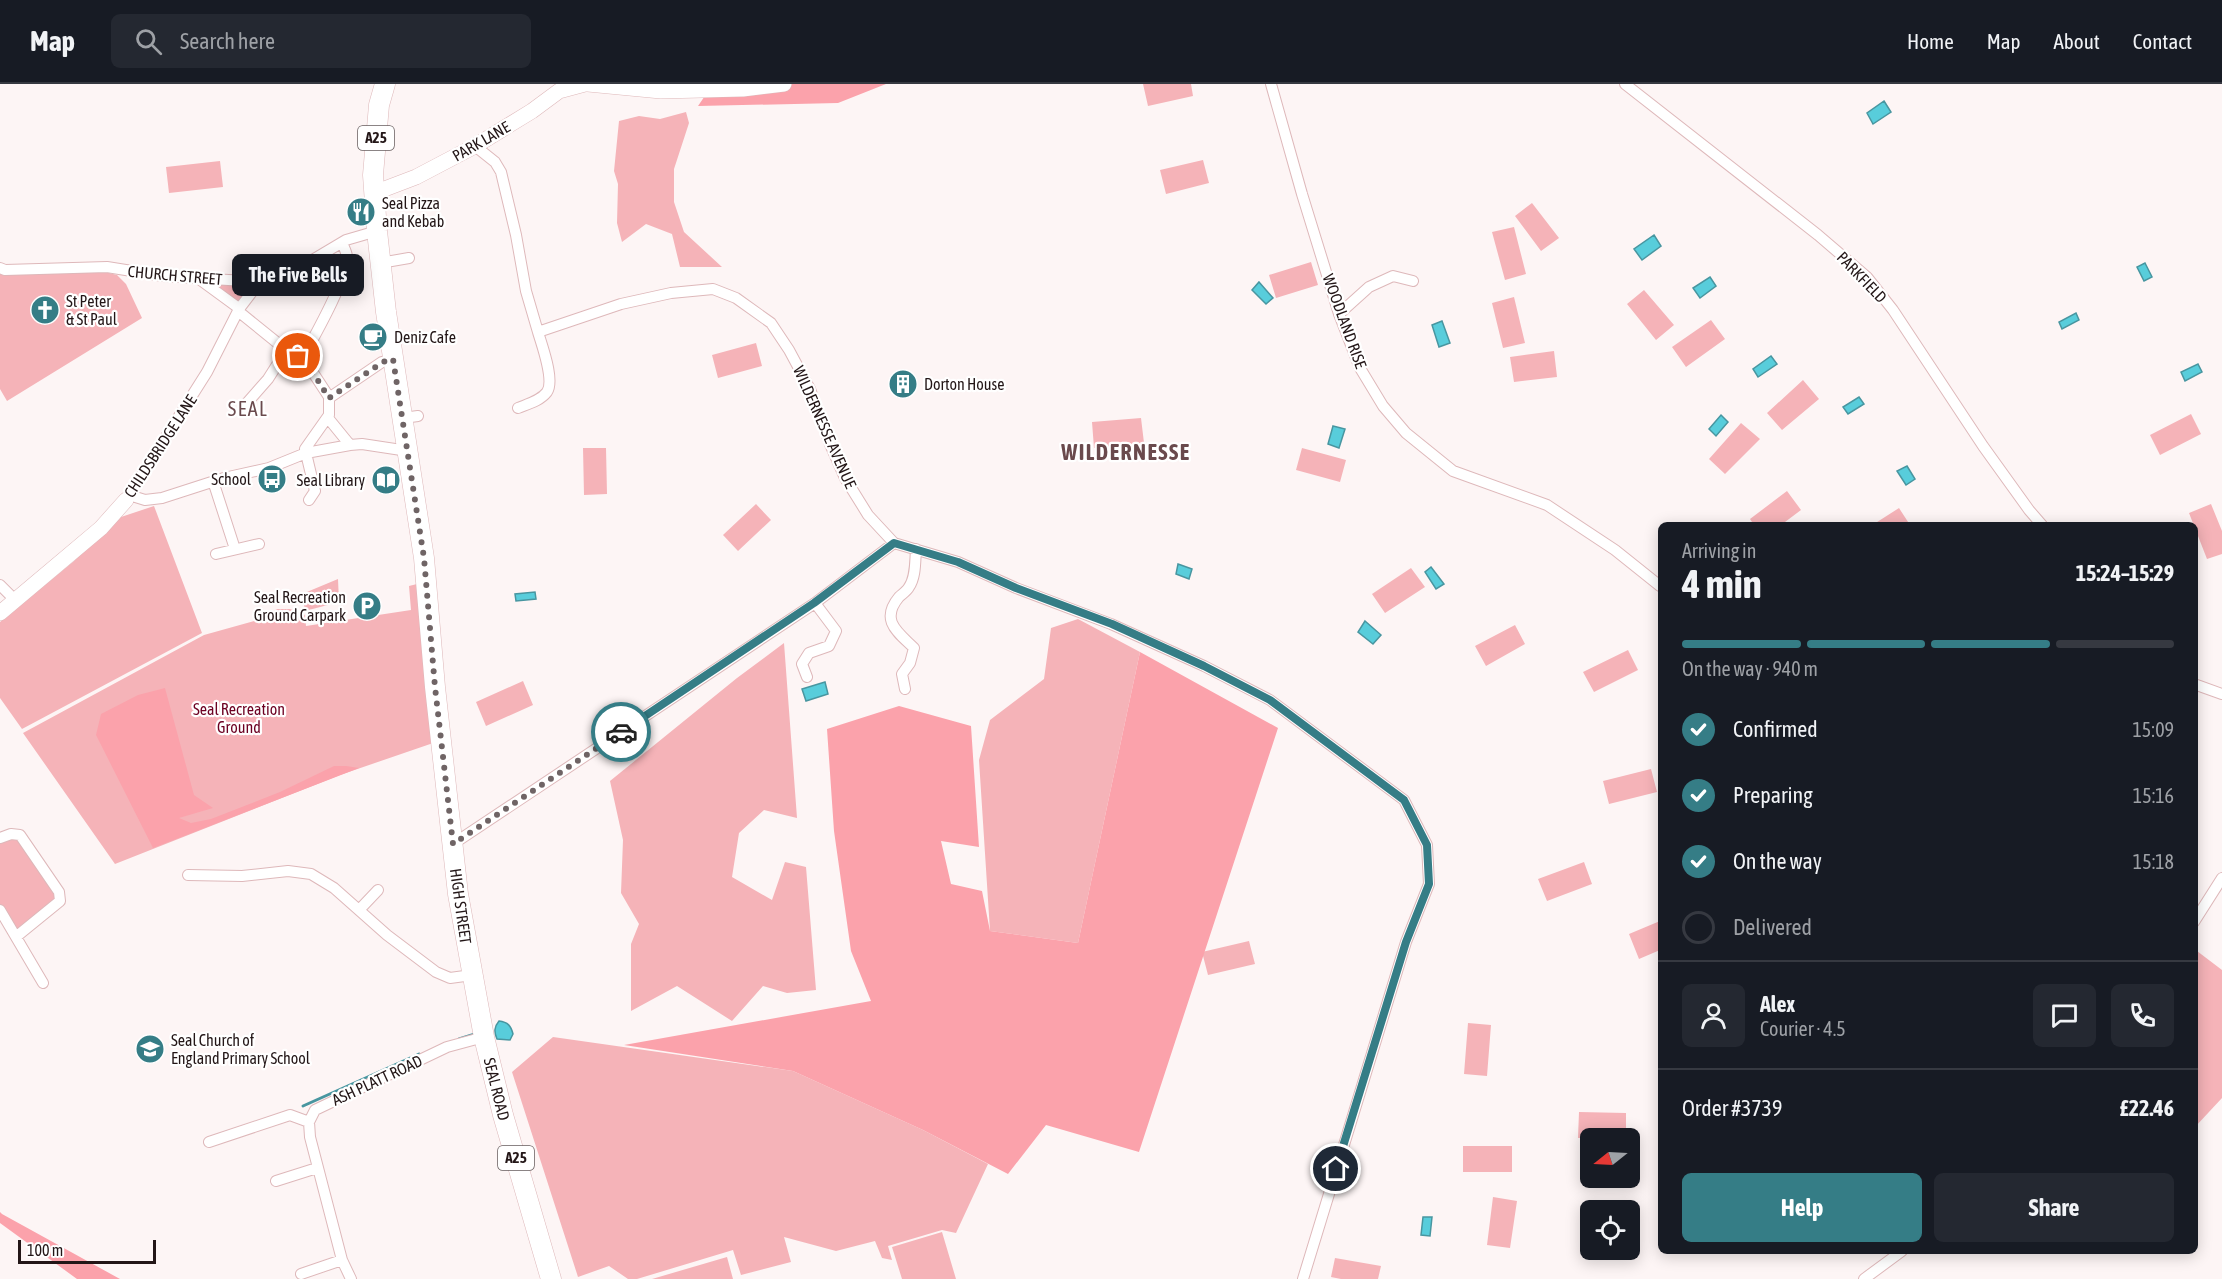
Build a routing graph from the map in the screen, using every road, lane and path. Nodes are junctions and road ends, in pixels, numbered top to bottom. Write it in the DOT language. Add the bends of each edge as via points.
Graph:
graph roads {
  1 [pos="385,84"];
  2 [pos="586,84"];
  3 [pos="784,84"];
  4 [pos="1271,84"];
  5 [pos="1625,84"];
  6 [pos="561,87"];
  7 [pos="475,146"];
  8 [pos="374,193"];
  9 [pos="377,231"];
  10 [pos="342,243"];
  11 [pos="409,258"];
  12 [pos="380,263"];
  13 [pos="0,268"];
  14 [pos="198,278"];
  15 [pos="262,279"];
  16 [pos="1413,281"];
  17 [pos="239,310"];
  18 [pos="1339,314"];
  19 [pos="538,332"];
  20 [pos="287,349"];
  21 [pos="302,359"];
  22 [pos="393,359"];
  23 [pos="329,398"];
  24 [pos="246,404"];
  25 [pos="518,408"];
  26 [pos="328,418"];
  27 [pos="350,445"];
  28 [pos="408,451"];
  29 [pos="306,453"];
  30 [pos="213,481"];
  31 [pos="128,497"];
  32 [pos="309,500"];
  33 [pos="2039,522"];
  34 [pos="894,543"];
  35 [pos="259,544"];
  36 [pos="235,549"];
  37 [pos="916,549"];
  38 [pos="216,554"];
  39 [pos="1658,584"];
  40 [pos="0,585"];
  41 [pos="15,600"];
  42 [pos="814,603"];
  43 [pos="0,613"];
  44 [pos="807,677"];
  45 [pos="2198,685"];
  46 [pos="905,689"];
  47 [pos="2222,694"];
  48 [pos="0,838"];
  49 [pos="453,844"];
  50 [pos="188,875"];
  51 [pos="2222,878"];
  52 [pos="378,890"];
  53 [pos="0,910"];
  54 [pos="359,910"];
  55 [pos="2198,916"];
  56 [pos="17,936"];
  57 [pos="472,975"];
  58 [pos="43,984"];
  59 [pos="484,1037"];
  60 [pos="309,1122"];
  61 [pos="209,1142"];
  62 [pos="317,1168"];
  63 [pos="276,1181"];
  64 [pos="1898,1254"];
  65 [pos="342,1260"];
  66 [pos="301,1274"];
  67 [pos="349,1278"];
  68 [pos="551,1279"];
  69 [pos="1303,1279"];
  70 [pos="1864,1279"];
  1 -- 8 [label="highway, A25" via="378,117"];
  2 -- 3 [label="street, PARK LANE" via="661,91"];
  2 -- 6 [label="street, PARK LANE"];
  4 -- 18 [label="street, WOODLAND RISE"];
  5 -- 33 [label="street, PARKFIELD" via="1867,277"];
  6 -- 7 [label="street, PARK LANE" via="532,111"];
  7 -- 8 [label="street, PARK LANE" via="416,177"];
  7 -- 19 [label="street" via="501,172"];
  8 -- 9 [label="highway, HIGH STREET / A25"];
  9 -- 10 [label="street, CHURCH STREET"];
  9 -- 12 [label="highway, HIGH STREET / A25"];
  10 -- 15 [label="street, CHURCH STREET" via="305,264"];
  10 -- 21 [label="street" via="347,256 343,276"];
  11 -- 12 [label="street"];
  12 -- 22 [label="highway, HIGH STREET / A25"];
  13 -- 14 [label="street, CHURCH STREET" via="107,267"];
  14 -- 15 [label="street, CHURCH STREET"];
  14 -- 17 [label="street"];
  15 -- 17 [label="street, CHILDSBRIDGE LANE"];
  16 -- 18 [label="street" via="1393,276 1368,287"];
  17 -- 20 [label="street"];
  17 -- 31 [label="street, CHILDSBRIDGE LANE" via="207,372"];
  18 -- 39 [label="street, WOODLAND RISE" via="1360,368 1383,406 1432,456 1453,471 1547,505"];
  19 -- 25 [label="street" via="550,377 548,391 537,401"];
  19 -- 34 [label="street, WILDERNESSE AVENUE" via="621,304 671,293 713,290 736,298 771,322 810,389 845,478 868,515"];
  20 -- 21 [label="street"];
  20 -- 24 [label="street"];
  21 -- 23 [label="street"];
  22 -- 23 [label="street"];
  22 -- 28 [label="highway, HIGH STREET / A25" via="410,417"];
  23 -- 26 [label="street"];
  26 -- 27 [label="street"];
  26 -- 29 [label="street" via="305,448"];
  27 -- 28 [label="street"];
  27 -- 29 [label="street"];
  28 -- 49 [label="highway, HIGH STREET / A25" via="424,558"];
  29 -- 30 [label="street" via="269,468"];
  29 -- 32 [label="street" via="315,491"];
  30 -- 31 [label="street" via="155,500"];
  30 -- 36 [label="street"];
  31 -- 41 [label="street, CHILDSBRIDGE LANE" via="100,528"];
  34 -- 37 [label="street"];
  34 -- 42 [label="street"];
  35 -- 36 [label="street"];
  36 -- 38 [label="street"];
  37 -- 46 [label="street" via="909,587 892,609 891,624 914,648 902,674"];
  37 -- 69 [label="street" via="1112,624 1204,666 1270,700 1404,800 1427,845 1429,884 1406,942"];
  40 -- 41 [label="street"];
  41 -- 43 [label="street, CHILDSBRIDGE LANE"];
  42 -- 44 [label="street" via="836,631 829,646 809,653 802,664"];
  42 -- 49 [label="street"];
  45 -- 47 [label="street"];
  48 -- 56 [label="street" via="20,835 59,892 60,901"];
  49 -- 57 [label="highway, HIGH STREET / A25"];
  50 -- 54 [label="street" via="308,873 334,888"];
  51 -- 55 [label="street"];
  52 -- 54 [label="street"];
  53 -- 56 [label="street"];
  54 -- 57 [label="street" via="440,974 450,978"];
  56 -- 58 [label="street"];
  57 -- 59 [label="highway, HIGH STREET / A25"];
  59 -- 60 [label="street, ASH PLATT ROAD" via="447,1047 315,1110"];
  59 -- 68 [label="highway, SEAL ROAD / A25"];
  60 -- 61 [label="street" via="290,1115"];
  60 -- 62 [label="street"];
  62 -- 63 [label="street"];
  62 -- 65 [label="street"];
  64 -- 70 [label="street"];
  65 -- 66 [label="street"];
  65 -- 67 [label="street"];
}
